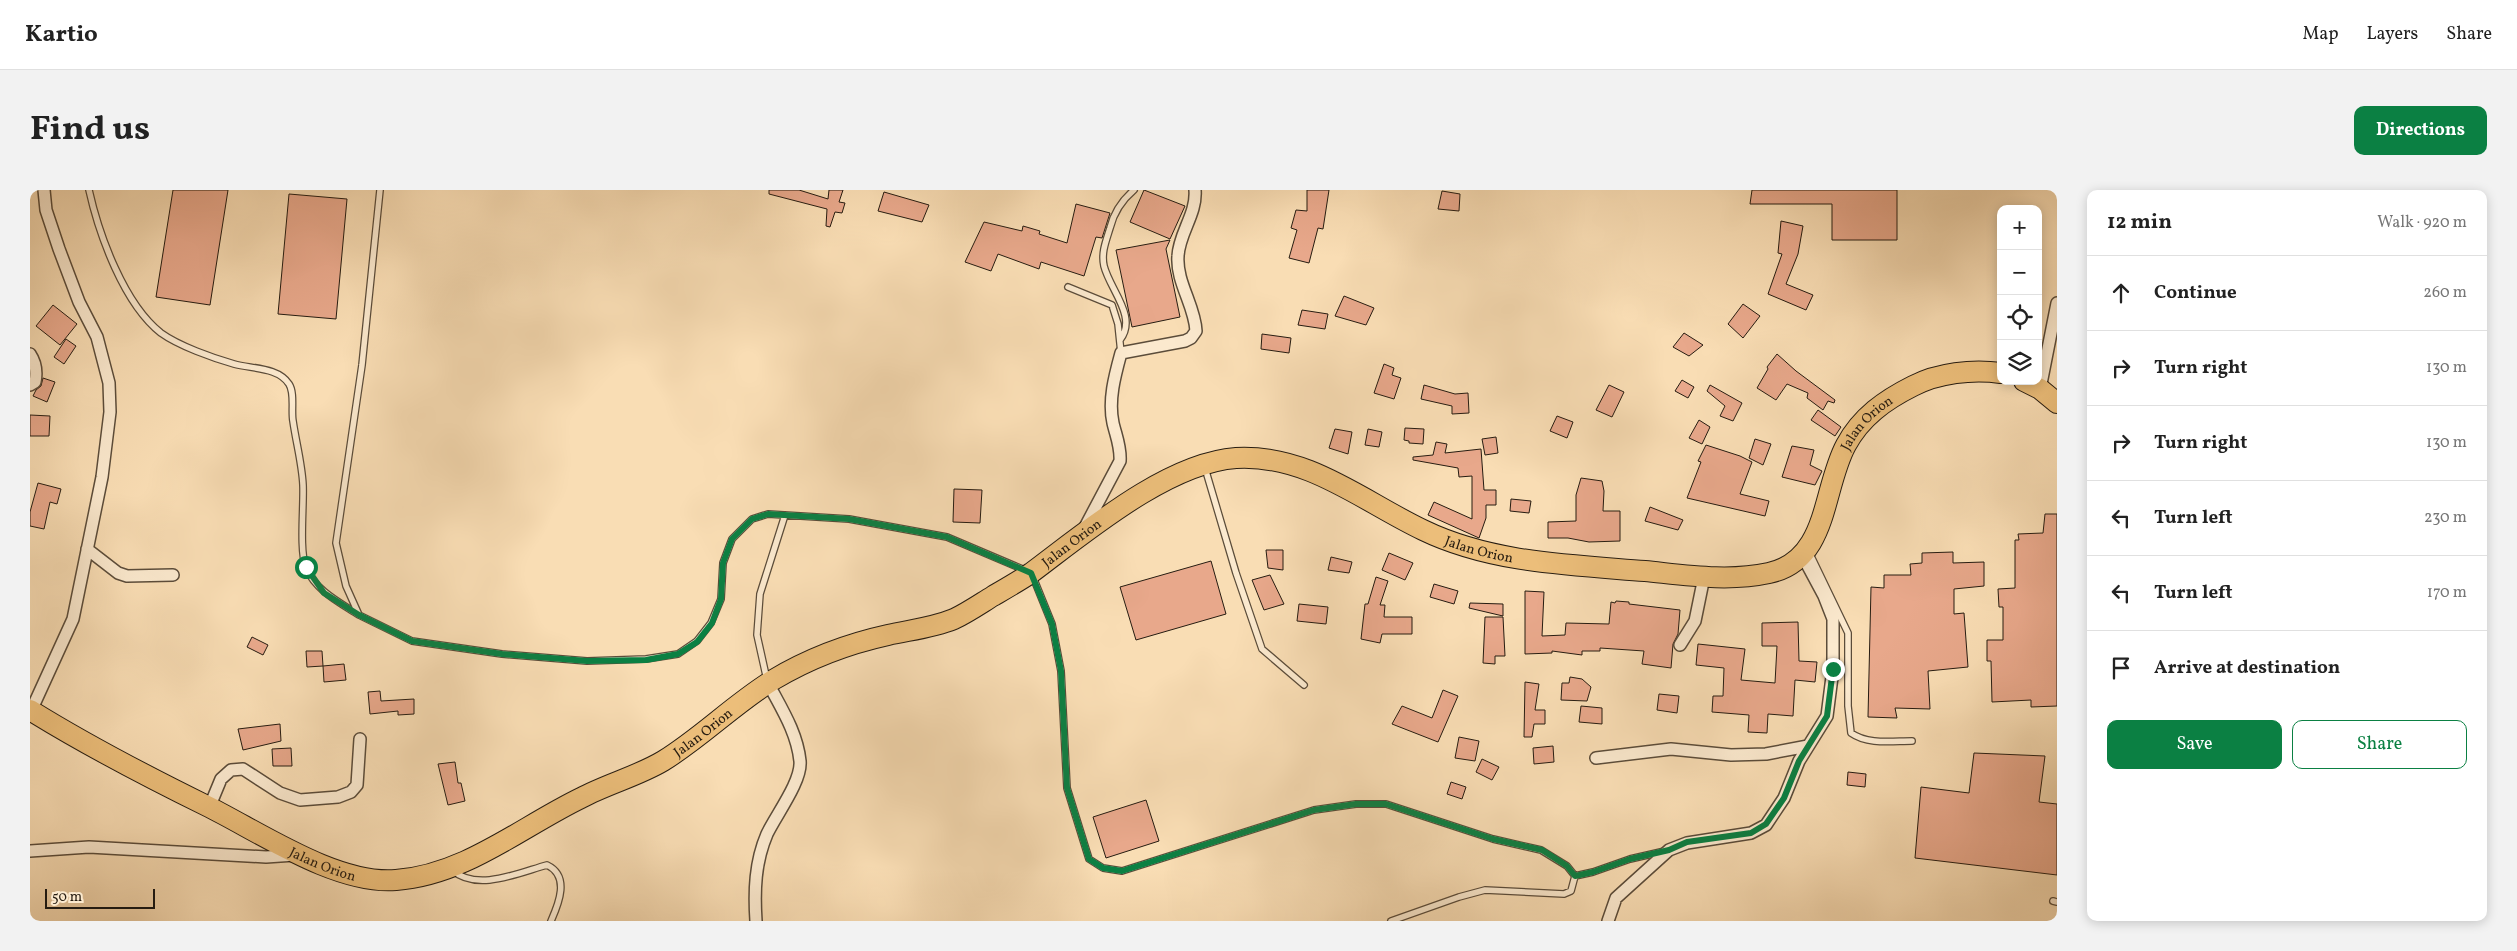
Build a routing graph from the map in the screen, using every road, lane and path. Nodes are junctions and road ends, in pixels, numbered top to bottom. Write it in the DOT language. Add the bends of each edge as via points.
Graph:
graph roads {
  1 [pos="44,190"];
  2 [pos="89,190"];
  3 [pos="380,190"];
  4 [pos="1134,190"];
  5 [pos="1195,190"];
  6 [pos="1068,287"];
  7 [pos="2057,303"];
  8 [pos="1120,340"];
  9 [pos="2042,352"];
  10 [pos="1120,353"];
  11 [pos="30,354"];
  12 [pos="1997,373"];
  13 [pos="30,385"];
  14 [pos="2032,385"];
  15 [pos="2057,403"];
  16 [pos="1204,465"];
  17 [pos="785,515"];
  18 [pos="1082,533"];
  19 [pos="87,549"];
  20 [pos="1805,551"];
  21 [pos="1031,573"];
  22 [pos="173,575"];
  23 [pos="1704,577"];
  24 [pos="359,615"];
  25 [pos="1680,645"];
  26 [pos="768,683"];
  27 [pos="1304,685"];
  28 [pos="31,710"];
  29 [pos="360,739"];
  30 [pos="1912,741"];
  31 [pos="1808,746"];
  32 [pos="1596,758"];
  33 [pos="209,808"];
  34 [pos="1669,850"];
  35 [pos="30,851"];
  36 [pos="300,855"];
  37 [pos="450,869"];
  38 [pos="1575,876"];
  39 [pos="552,921"];
  40 [pos="756,921"];
  41 [pos="1391,921"];
  42 [pos="1608,921"];
  1 -- 19 [label="street" via="46,210 59,250 97,337 109,383 110,412 102,477"];
  2 -- 24 [label="lane" via="110,257 133,302 162,333 209,355 270,371 283,377 291,386 292,417 303,483 306,567 324,593"];
  3 -- 24 [label="lane" via="362,366 336,543 346,586"];
  4 -- 8 [label="lane" via="1124,198 1113,216 1103,255 1106,272 1127,324"];
  5 -- 10 [label="street" via="1192,214 1179,245 1177,259 1196,331 1185,341"];
  6 -- 8 [label="lane" via="1112,305"];
  7 -- 9 [label="street"];
  8 -- 10 [label="lane"];
  10 -- 18 [label="street" via="1114,379 1112,421 1120,461"];
  11 -- 13 [label="street" via="37,376"];
  12 -- 20 [label="highway, Jalan Orion" via="1963,372 1924,380 1867,416 1843,451 1827,508"];
  14 -- 15 [label="highway"];
  16 -- 18 [label="highway, Jalan Orion" via="1150,490"];
  16 -- 23 [label="highway, Jalan Orion" via="1235,458 1290,463 1320,474 1423,530 1480,552 1571,565"];
  16 -- 27 [label="lane" via="1262,650"];
  17 -- 21 [label="lane" via="849,519 947,537"];
  17 -- 24 [label="lane" via="768,514 752,519 732,539 723,563 721,599 712,623 697,642 678,654 646,660 587,661 502,654 412,641"];
  17 -- 26 [label="lane" via="760,594 757,635"];
  18 -- 21 [label="highway, Jalan Orion"];
  19 -- 22 [label="street" via="118,573 128,576"];
  19 -- 28 [label="street" via="73,619"];
  20 -- 23 [label="highway, Jalan Orion" via="1792,565 1771,573"];
  20 -- 30 [label="lane" via="1848,633 1851,733 1870,741"];
  20 -- 31 [label="street" via="1833,619 1834,643 1827,716"];
  21 -- 26 [label="highway, Jalan Orion" via="956,618 928,628 844,647 811,659"];
  21 -- 38 [label="lane" via="1052,624 1061,671 1067,788 1089,859 1103,868 1122,871 1314,810 1386,804 1493,839 1542,850 1567,866"];
  23 -- 25 [label="street" via="1695,620"];
  26 -- 37 [label="highway, Jalan Orion" via="663,761 578,798"];
  26 -- 40 [label="street" via="794,735 800,763 757,864"];
  28 -- 33 [label="highway, Jalan Orion" via="107,756"];
  29 -- 33 [label="street" via="357,785 351,792 338,797 300,800 280,793 243,769 230,770 221,779"];
  31 -- 32 [label="street" via="1766,754 1731,755 1670,749"];
  31 -- 34 [label="street" via="1784,798 1766,824 1751,833 1687,842"];
  33 -- 36 [label="highway, Jalan Orion"];
  34 -- 38 [label="lane"];
  34 -- 42 [label="street" via="1616,898"];
  35 -- 36 [label="street" via="89,847 266,857"];
  36 -- 37 [label="highway, Jalan Orion" via="365,878 392,881"];
  37 -- 39 [label="lane" via="460,877 488,880 547,865 553,868 561,889"];
  38 -- 41 [label="lane" via="1571,891 1564,894 1485,890"];
}
